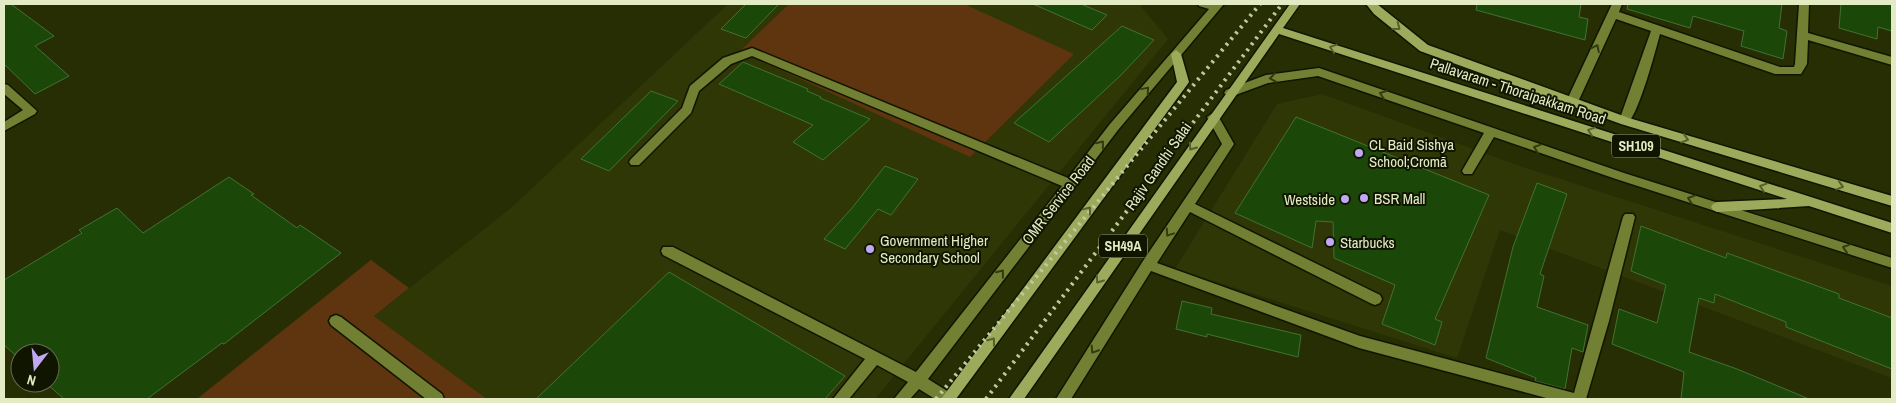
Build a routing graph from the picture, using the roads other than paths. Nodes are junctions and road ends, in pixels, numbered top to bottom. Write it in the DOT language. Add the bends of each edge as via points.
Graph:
graph roads {
  1 [pos="1203,4"];
  2 [pos="1295,4"];
  3 [pos="1371,4"];
  4 [pos="1804,4"];
  5 [pos="1217,6"];
  6 [pos="1615,9"];
  7 [pos="1656,28"];
  8 [pos="1277,30"];
  9 [pos="1803,35"];
  10 [pos="1176,54"];
  11 [pos="1892,61"];
  12 [pos="4,88"];
  13 [pos="1230,93"];
  14 [pos="1572,102"];
  15 [pos="1213,117"];
  16 [pos="1624,121"];
  17 [pos="4,127"];
  18 [pos="1490,133"];
  19 [pos="635,162"];
  20 [pos="1468,171"];
  21 [pos="1070,184"];
  22 [pos="1892,202"];
  23 [pos="1814,203"];
  24 [pos="1187,206"];
  25 [pos="1717,207"];
  26 [pos="1629,218"];
  27 [pos="1892,228"];
  28 [pos="668,251"];
  29 [pos="1892,263"];
  30 [pos="1148,265"];
  31 [pos="1375,299"];
  32 [pos="336,321"];
  33 [pos="875,358"];
  34 [pos="918,381"];
  35 [pos="437,399"];
  36 [pos="840,399"];
  37 [pos="901,399"];
  38 [pos="947,399"];
  39 [pos="1016,399"];
  40 [pos="1063,399"];
  41 [pos="1573,399"];
  42 [pos="1578,399"];
  1 -- 5 [label="street"];
  2 -- 8 [label="main road, Rajiv Gandhi Salai / SH49A"];
  3 -- 14 [label="main road, Pallavaram - Thoraipakkam Road / SH109, one-way" via="1424,48"];
  4 -- 9 [label="street"];
  5 -- 10 [label="street, OMR Service Road"];
  6 -- 7 [label="street"];
  14 -- 6 [label="street, one-way"];
  7 -- 9 [label="street" via="1780,71 1797,71 1801,64"];
  7 -- 16 [label="street"];
  8 -- 13 [label="main road, Rajiv Gandhi Salai / SH49A"];
  23 -- 8 [label="main road, Pallavaram - Thoraipakkam Road / SH109, one-way"];
  9 -- 11 [label="street"];
  21 -- 10 [label="street, OMR Service Road, one-way"];
  38 -- 10 [label="main road, Rajiv Gandhi Salai, one-way" via="1183,82"];
  12 -- 17 [label="street" via="31,111"];
  13 -- 15 [label="main road, Rajiv Gandhi Salai / SH49A"];
  18 -- 13 [label="street, one-way" via="1318,72 1266,79"];
  14 -- 16 [label="main road, Pallavaram - Thoraipakkam Road / SH109"];
  15 -- 24 [label="street" via="1228,144"];
  15 -- 39 [label="main road, Rajiv Gandhi Salai / SH49A, one-way"];
  16 -- 22 [label="main road, Pallavaram - Thoraipakkam Road / SH109, one-way"];
  18 -- 20 [label="street"];
  25 -- 18 [label="street, one-way"];
  19 -- 21 [label="street" via="687,110 694,89 727,61 752,52"];
  34 -- 21 [label="street, OMR Service Road, one-way"];
  23 -- 25 [label="main road"];
  23 -- 27 [label="main road, Pallavaram - Thoraipakkam Road / SH109"];
  24 -- 30 [label="street, one-way"];
  24 -- 31 [label="street"];
  29 -- 25 [label="street, one-way"];
  26 -- 42 [label="street"];
  28 -- 33 [label="street"];
  30 -- 40 [label="street, one-way"];
  30 -- 41 [label="street" via="1359,342"];
  32 -- 35 [label="street"];
  33 -- 34 [label="street"];
  33 -- 36 [label="street"];
  34 -- 37 [label="street, OMR Service Road"];
  34 -- 38 [label="street"];
}
